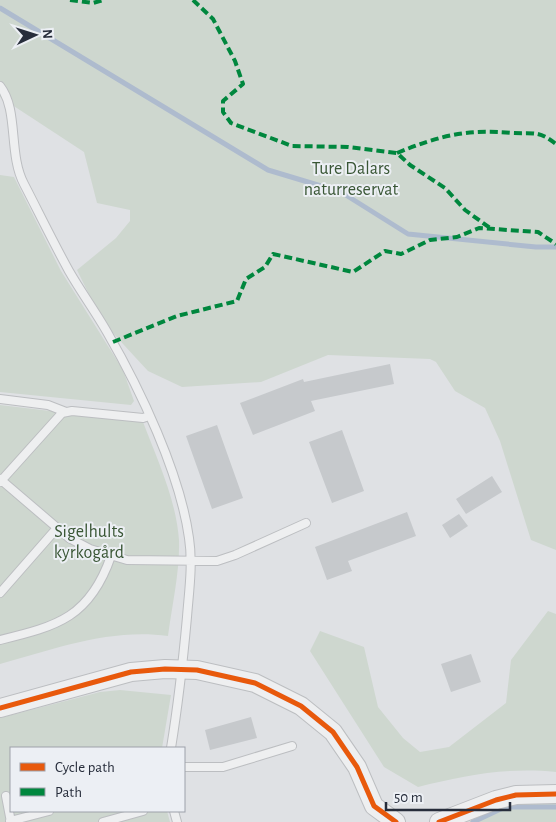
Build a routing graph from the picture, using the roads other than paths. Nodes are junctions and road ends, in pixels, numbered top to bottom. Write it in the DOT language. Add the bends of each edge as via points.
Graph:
graph roads {
  1 [pos="0,86"];
  2 [pos="0,399"];
  3 [pos="66,412"];
  4 [pos="149,416"];
  5 [pos="1,480"];
  6 [pos="306,523"];
  7 [pos="57,528"];
  8 [pos="111,556"];
  9 [pos="191,561"];
  10 [pos="0,593"];
  11 [pos="0,640"];
  12 [pos="183,668"];
  13 [pos="0,708"];
  14 [pos="292,746"];
  15 [pos="171,747"];
  16 [pos="185,767"];
  17 [pos="556,794"];
  18 [pos="6,796"];
  19 [pos="46,812"];
  20 [pos="139,812"];
  21 [pos="11,822"];
  22 [pos="103,822"];
  23 [pos="395,822"];
  24 [pos="439,822"];
  1 -- 4 [label="lane" via="12,118 13,152 20,177 69,271 129,372"];
  2 -- 3 [label="lane" via="48,404"];
  3 -- 4 [label="lane"];
  3 -- 5 [label="lane"];
  4 -- 9 [label="lane" via="181,501"];
  5 -- 7 [label="lane"];
  6 -- 9 [label="lane" via="235,555 217,560"];
  7 -- 8 [label="lane" via="76,542"];
  7 -- 10 [label="lane"];
  8 -- 9 [label="lane" via="127,560"];
  8 -- 11 [label="lane" via="96,590 72,615 57,624"];
  9 -- 12 [label="lane"];
  12 -- 13 [label="street" via="131,672"];
  12 -- 15 [label="lane"];
  12 -- 23 [label="street" via="255,683 315,716 344,745 374,806"];
  14 -- 16 [label="lane" via="222,767"];
  17 -- 24 [label="street" via="516,795"];
  18 -- 21 [label="lane"];
  19 -- 21 [label="lane"];
  20 -- 22 [label="lane"];
}
